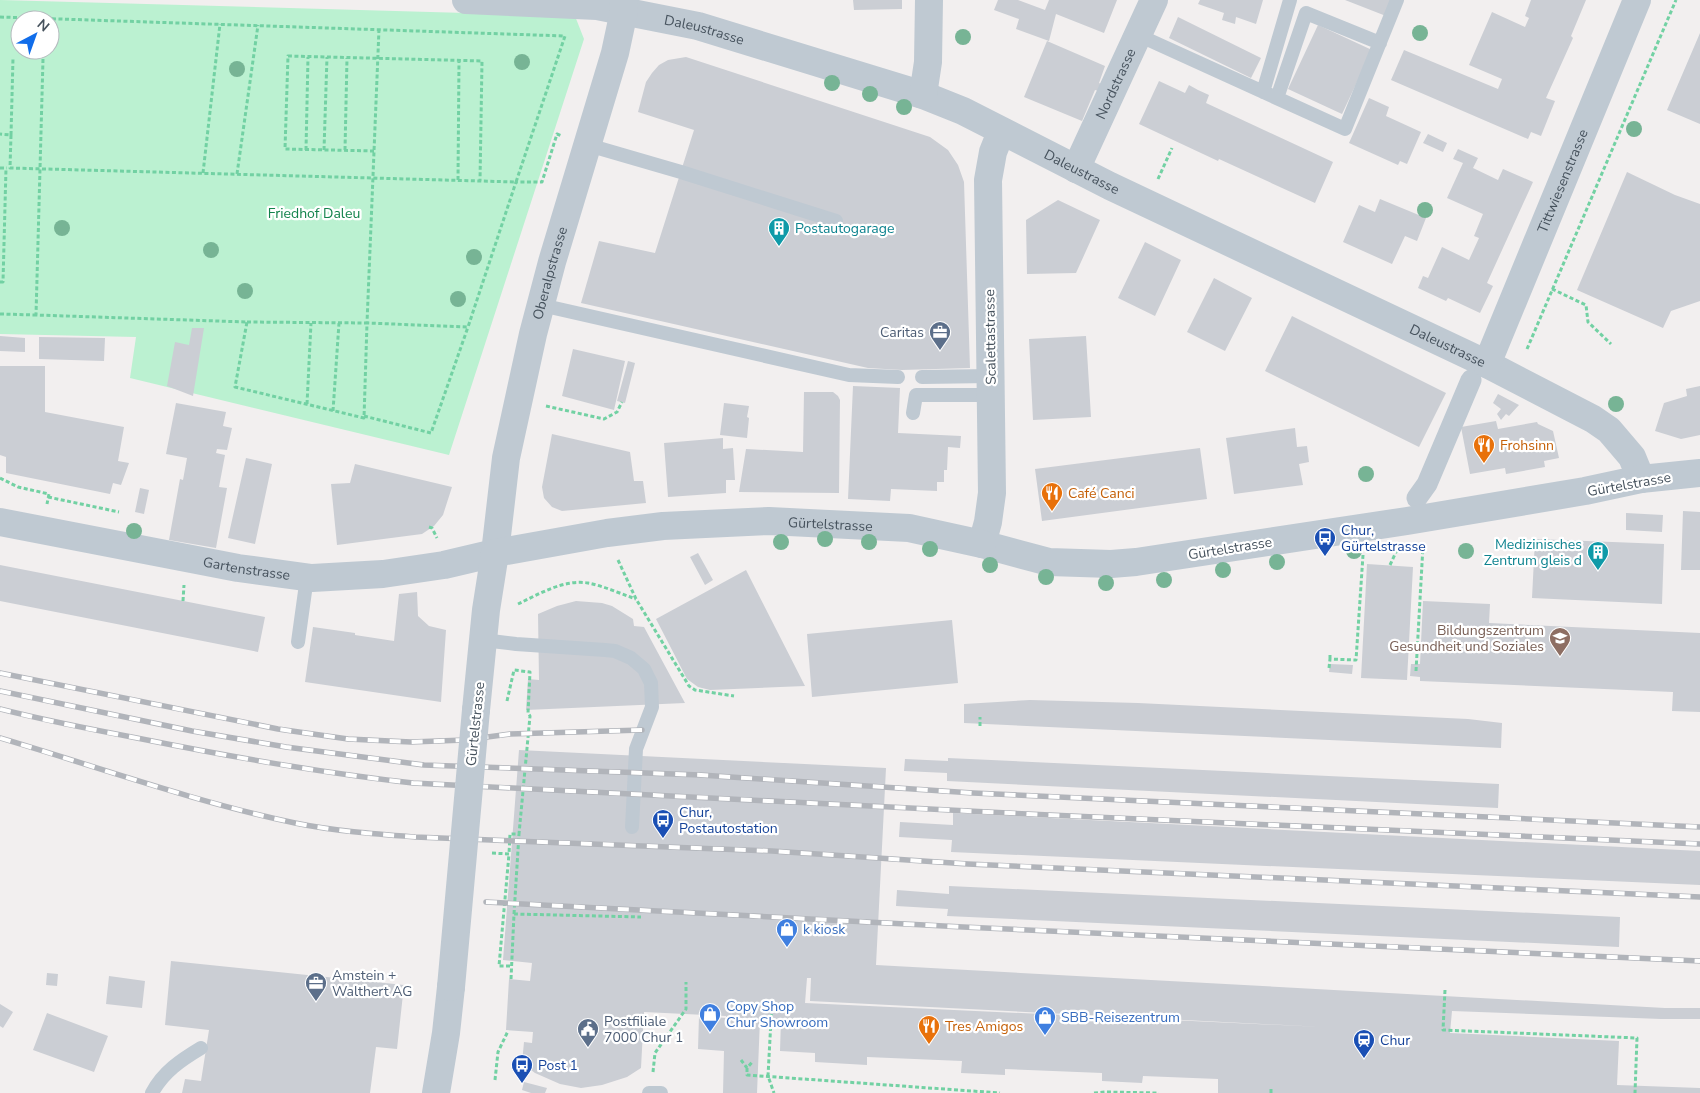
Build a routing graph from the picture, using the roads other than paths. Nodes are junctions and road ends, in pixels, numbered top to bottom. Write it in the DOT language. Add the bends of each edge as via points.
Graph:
graph roads {
  1 [pos="466,0"];
  2 [pos="929,0"];
  3 [pos="1154,0"];
  4 [pos="1290,0"];
  5 [pos="1397,0"];
  6 [pos="1637,0"];
  7 [pos="624,5"];
  8 [pos="1138,35"];
  9 [pos="1380,43"];
  10 [pos="1263,92"];
  11 [pos="923,94"];
  12 [pos="1277,98"];
  13 [pos="1001,132"];
  14 [pos="588,145"];
  15 [pos="1076,169"];
  16 [pos="836,221"];
  17 [pos="541,305"];
  18 [pos="1479,372"];
  19 [pos="898,377"];
  20 [pos="922,377"];
  21 [pos="990,386"];
  22 [pos="913,413"];
  23 [pos="1700,472"];
  24 [pos="1641,479"];
  25 [pos="1417,498"];
  26 [pos="0,522"];
  27 [pos="982,544"];
  28 [pos="494,553"];
  29 [pos="307,577"];
  30 [pos="484,640"];
  31 [pos="298,642"];
  32 [pos="632,826"];
  33 [pos="201,1048"];
  34 [pos="440,1092"];
  35 [pos="152,1093"];
  1 -- 7 [label="street, Daleustrasse"];
  2 -- 11 [label="street" via="928,62"];
  3 -- 8 [label="street, Nordstrasse"];
  4 -- 10 [label="lane"];
  5 -- 9 [label="lane"];
  6 -- 18 [label="street, Tittwiesenstrasse"];
  7 -- 11 [label="street, Daleustrasse"];
  7 -- 14 [label="street, Oberalpstrasse" via="615,53"];
  8 -- 10 [label="lane"];
  8 -- 15 [label="street, Nordstrasse"];
  9 -- 12 [label="lane" via="1345,129"];
  9 -- 12 [label="lane" via="1306,12"];
  10 -- 12 [label="lane"];
  11 -- 13 [label="street, Daleustrasse"];
  13 -- 15 [label="street, Daleustrasse"];
  13 -- 21 [label="street, Scalettastrasse" via="988,180"];
  14 -- 16 [label="lane"];
  14 -- 17 [label="street, Oberalpstrasse"];
  15 -- 18 [label="street, Daleustrasse"];
  17 -- 19 [label="lane" via="850,375"];
  17 -- 28 [label="street, Oberalpstrasse" via="506,458"];
  18 -- 24 [label="street, Daleustrasse" via="1602,425 1632,457"];
  18 -- 25 [label="street" via="1427,484"];
  20 -- 21 [label="lane"];
  21 -- 22 [label="lane" via="916,395"];
  21 -- 27 [label="street, Scalettastrasse" via="992,493"];
  23 -- 24 [label="street, Gürtelstrasse"];
  24 -- 27 [label="street, Gürtelstrasse" via="1416,520 1127,563 1049,562"];
  26 -- 29 [label="street, Gartenstrasse" via="238,568"];
  27 -- 28 [label="street, Gürtelstrasse" via="909,528 769,521 663,526"];
  28 -- 29 [label="street, Gartenstrasse" via="383,574"];
  28 -- 30 [label="street, Gürtelstrasse"];
  29 -- 31 [label="lane"];
  30 -- 32 [label="lane" via="615,651 644,669 651,683 652,707 636,749"];
  30 -- 34 [label="street, Gürtelstrasse, bridge"];
  33 -- 35 [label="lane" via="168,1071"];
}
